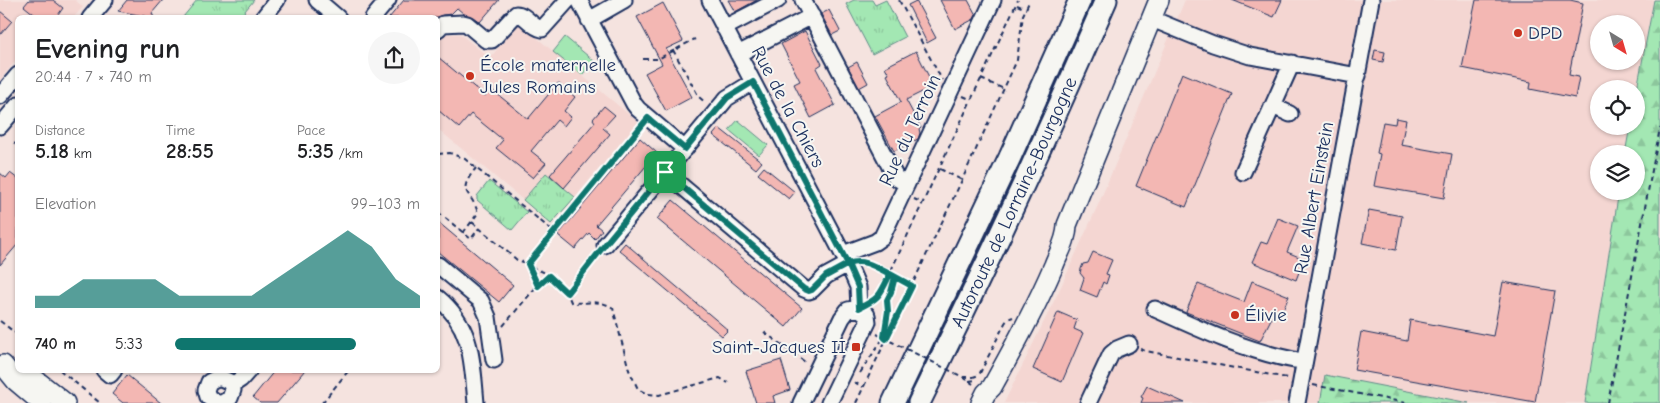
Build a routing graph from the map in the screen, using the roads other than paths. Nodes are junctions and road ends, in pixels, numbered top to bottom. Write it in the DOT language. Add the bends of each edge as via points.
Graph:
graph roads {
  1 [pos="317,0"];
  2 [pos="388,0"];
  3 [pos="568,0"];
  4 [pos="579,0"];
  5 [pos="624,0"];
  6 [pos="710,0"];
  7 [pos="778,0"];
  8 [pos="803,0"];
  9 [pos="993,0"];
  10 [pos="1080,0"];
  11 [pos="1106,0"];
  12 [pos="1159,0"];
  13 [pos="1172,0"];
  14 [pos="1371,0"];
  15 [pos="284,1"];
  16 [pos="267,15"];
  17 [pos="334,15"];
  18 [pos="376,15"];
  19 [pos="812,16"];
  20 [pos="589,20"];
  21 [pos="1157,21"];
  22 [pos="440,27"];
  23 [pos="724,28"];
  24 [pos="738,54"];
  25 [pos="1292,63"];
  26 [pos="1358,76"];
  27 [pos="15,78"];
  28 [pos="753,82"];
  29 [pos="0,96"];
  30 [pos="1273,106"];
  31 [pos="15,108"];
  32 [pos="1290,114"];
  33 [pos="0,126"];
  34 [pos="685,149"];
  35 [pos="665,172"];
  36 [pos="1243,172"];
  37 [pos="907,184"];
  38 [pos="605,245"];
  39 [pos="846,259"];
  40 [pos="440,267"];
  41 [pos="440,300"];
  42 [pos="859,308"];
  43 [pos="1155,309"];
  44 [pos="1129,344"];
  45 [pos="494,360"];
  46 [pos="1294,360"];
  47 [pos="7,366"];
  48 [pos="27,373"];
  49 [pos="221,373"];
  50 [pos="246,373"];
  51 [pos="985,391"];
  52 [pos="222,400"];
  53 [pos="42,403"];
  54 [pos="64,403"];
  55 [pos="476,403"];
  56 [pos="801,403"];
  57 [pos="829,403"];
  58 [pos="893,403"];
  59 [pos="919,403"];
  60 [pos="981,403"];
  61 [pos="1088,403"];
  62 [pos="1297,403"];
  1 -- 17 [label="street"];
  2 -- 18 [label="street"];
  3 -- 22 [label="street" via="542,29 516,14 492,40 486,40 463,23"];
  4 -- 20 [label="street"];
  5 -- 20 [label="street"];
  6 -- 23 [label="street, Rue de la Chiers"];
  7 -- 23 [label="street"];
  8 -- 19 [label="street"];
  9 -- 37 [label="street, Rue du Terroin"];
  10 -- 58 [label="highway, Autoroute de Lorraine-Bourgogne" via="1010,157"];
  11 -- 59 [label="highway, Autoroute de Lorraine-Bourgogne"];
  12 -- 21 [label="main road"];
  13 -- 21 [label="main road"];
  14 -- 26 [label="street, Rue Albert Einstein"];
  15 -- 16 [label="street"];
  19 -- 24 [label="street"];
  19 -- 37 [label="street" via="896,178"];
  20 -- 34 [label="street" via="634,104"];
  21 -- 25 [label="street" via="1230,50"];
  21 -- 51 [label="main road" via="1074,228 1067,235 1026,323"];
  23 -- 24 [label="street, Rue de la Chiers"];
  24 -- 28 [label="street, Rue de la Chiers"];
  25 -- 26 [label="street"];
  25 -- 30 [label="street"];
  26 -- 62 [label="street, Rue Albert Einstein"];
  27 -- 29 [label="street"];
  28 -- 34 [label="street" via="727,98"];
  28 -- 39 [label="street, Rue de la Chiers"];
  30 -- 32 [label="street"];
  30 -- 36 [label="street"];
  31 -- 33 [label="street"];
  34 -- 35 [label="street"];
  35 -- 38 [label="street"];
  35 -- 39 [label="street, Rue du Terroin" via="804,289 812,290"];
  37 -- 39 [label="street, Rue du Terroin" via="880,240"];
  39 -- 42 [label="street, Rue de la Chiers" via="858,287"];
  40 -- 45 [label="street" via="480,301 488,317"];
  41 -- 55 [label="street" via="451,310 466,335 471,351"];
  42 -- 56 [label="street" via="844,314"];
  42 -- 57 [label="street, Rue de la Chiers" via="867,315 868,322"];
  43 -- 46 [label="street" via="1261,352"];
  44 -- 61 [label="street" via="1111,354"];
  47 -- 53 [label="main road" via="16,381"];
  48 -- 54 [label="main road"];
  49 -- 52 [label="street" via="227,379"];
  49 -- 52 [label="street" via="207,386 207,394"];
  50 -- 52 [label="street"];
  51 -- 60 [label="main road"];
}
